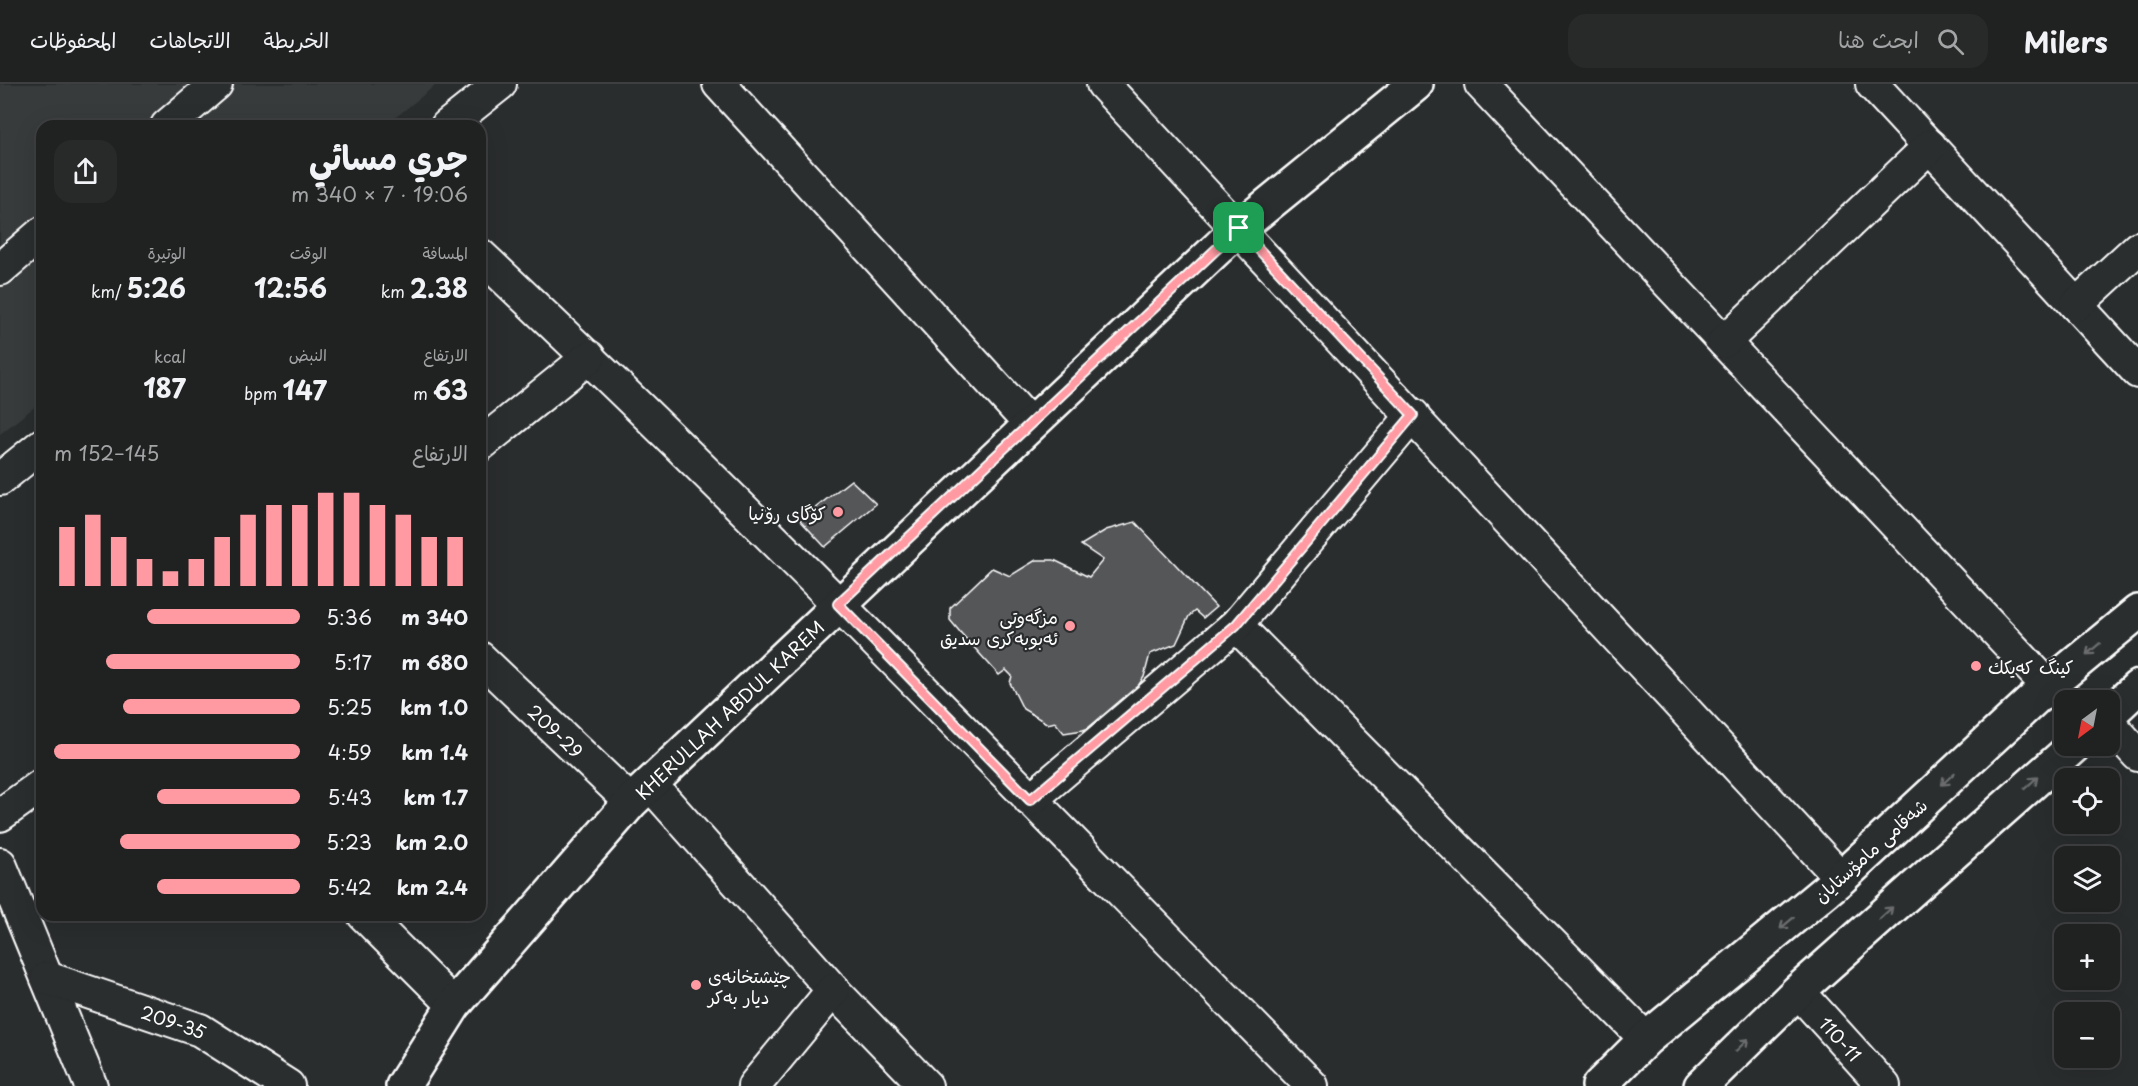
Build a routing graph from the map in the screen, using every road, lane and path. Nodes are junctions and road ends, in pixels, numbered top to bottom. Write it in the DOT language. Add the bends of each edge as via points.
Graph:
graph roads {
  1 [pos="216,84"];
  2 [pos="500,84"];
  3 [pos="718,84"];
  4 [pos="1103,84"];
  5 [pos="1416,84"];
  6 [pos="1481,84"];
  7 [pos="1872,84"];
  8 [pos="174,120"];
  9 [pos="455,120"];
  10 [pos="1930,146"];
  11 [pos="1239,228"];
  12 [pos="36,238"];
  13 [pos="2138,248"];
  14 [pos="486,261"];
  15 [pos="0,269"];
  16 [pos="2076,305"];
  17 [pos="1724,342"];
  18 [pos="589,357"];
  19 [pos="2138,372"];
  20 [pos="1413,415"];
  21 [pos="1030,424"];
  22 [pos="486,440"];
  23 [pos="36,451"];
  24 [pos="0,479"];
  25 [pos="838,604"];
  26 [pos="2138,612"];
  27 [pos="1236,625"];
  28 [pos="486,663"];
  29 [pos="2048,686"];
  30 [pos="2138,687"];
  31 [pos="2120,704"];
  32 [pos="2120,735"];
  33 [pos="2138,754"];
  34 [pos="2062,756"];
  35 [pos="36,789"];
  36 [pos="641,793"];
  37 [pos="1030,800"];
  38 [pos="0,815"];
  39 [pos="0,864"];
  40 [pos="1842,878"];
  41 [pos="370,921"];
  42 [pos="47,978"];
  43 [pos="832,990"];
  44 [pos="1798,991"];
  45 [pos="454,1005"];
  46 [pos="1646,1039"];
  47 [pos="91,1086"];
  48 [pos="288,1086"];
  49 [pos="403,1086"];
  50 [pos="754,1086"];
  51 [pos="926,1086"];
  52 [pos="1312,1086"];
  53 [pos="1599,1086"];
  54 [pos="1701,1086"];
  55 [pos="1884,1086"];
  1 -- 8 [label="street"];
  2 -- 9 [label="street"];
  3 -- 21 [label="street"];
  4 -- 11 [label="street"];
  5 -- 11 [label="street, KHERULLAH ABDUL KAREM"];
  6 -- 17 [label="street"];
  7 -- 10 [label="street"];
  10 -- 16 [label="street"];
  10 -- 17 [label="street"];
  11 -- 20 [label="street"];
  11 -- 21 [label="street, KHERULLAH ABDUL KAREM"];
  12 -- 15 [label="street"];
  13 -- 16 [label="street"];
  14 -- 18 [label="street"];
  16 -- 19 [label="street"];
  17 -- 29 [label="street"];
  18 -- 22 [label="street"];
  18 -- 25 [label="street"];
  20 -- 27 [label="street"];
  20 -- 40 [label="street"];
  21 -- 25 [label="street, KHERULLAH ABDUL KAREM"];
  23 -- 24 [label="street"];
  25 -- 36 [label="street, KHERULLAH ABDUL KAREM"];
  25 -- 37 [label="street"];
  26 -- 29 [label="street, شەقامی مامۆستایان, one-way"];
  27 -- 37 [label="street"];
  27 -- 46 [label="street"];
  28 -- 36 [label="street, 209-29"];
  29 -- 40 [label="street, شەقامی مامۆستایان, one-way"];
  30 -- 31 [label="street"];
  32 -- 33 [label="street"];
  44 -- 34 [label="street, one-way"];
  35 -- 38 [label="street"];
  36 -- 43 [label="street, 209-29"];
  36 -- 45 [label="street, KHERULLAH ABDUL KAREM"];
  37 -- 52 [label="street"];
  39 -- 42 [label="street"];
  40 -- 46 [label="street, شەقامی مامۆستایان, one-way"];
  41 -- 45 [label="street"];
  42 -- 47 [label="street"];
  42 -- 48 [label="street, 209-35" via="200,1030"];
  43 -- 50 [label="street"];
  43 -- 51 [label="street, 209-29"];
  54 -- 44 [label="street, one-way"];
  44 -- 55 [label="street, 110-11"];
  45 -- 49 [label="street, KHERULLAH ABDUL KAREM"];
  46 -- 53 [label="street, شەقامی مامۆستایان"];
}
